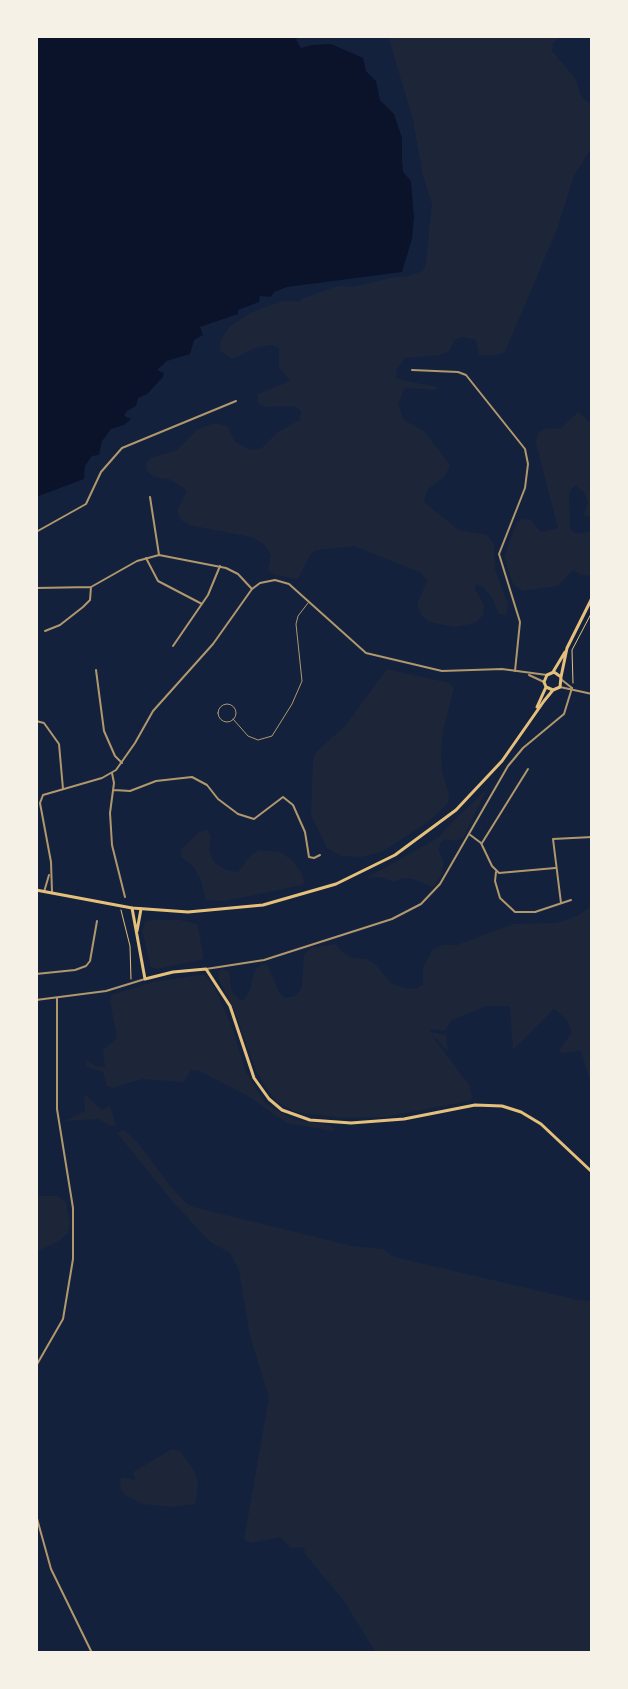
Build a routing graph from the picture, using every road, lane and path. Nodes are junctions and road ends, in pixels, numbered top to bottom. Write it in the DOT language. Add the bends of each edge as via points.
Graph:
graph roads {
  1 [pos="412,370"];
  2 [pos="236,401"];
  3 [pos="150,497"];
  4 [pos="36,532"];
  5 [pos="159,555"];
  6 [pos="146,557"];
  7 [pos="220,566"];
  8 [pos="91,587"];
  9 [pos="36,588"];
  10 [pos="252,589"];
  11 [pos="592,598"];
  12 [pos="309,602"];
  13 [pos="202,604"];
  14 [pos="592,612"];
  15 [pos="45,631"];
  16 [pos="173,646"];
  17 [pos="567,648"];
  18 [pos="96,670"];
  19 [pos="515,671"];
  20 [pos="524,672"];
  21 [pos="552,672"];
  22 [pos="547,675"];
  23 [pos="561,678"];
  24 [pos="544,682"];
  25 [pos="546,687"];
  26 [pos="560,687"];
  27 [pos="572,688"];
  28 [pos="553,690"];
  29 [pos="592,694"];
  30 [pos="533,715"];
  31 [pos="233,719"];
  32 [pos="36,721"];
  33 [pos="122,763"];
  34 [pos="528,769"];
  35 [pos="112,773"];
  36 [pos="63,789"];
  37 [pos="114,790"];
  38 [pos="36,796"];
  39 [pos="41,798"];
  40 [pos="469,834"];
  41 [pos="592,837"];
  42 [pos="482,843"];
  43 [pos="320,855"];
  44 [pos="555,868"];
  45 [pos="50,872"];
  46 [pos="496,872"];
  47 [pos="36,890"];
  48 [pos="44,892"];
  49 [pos="52,893"];
  50 [pos="125,897"];
  51 [pos="571,900"];
  52 [pos="561,903"];
  53 [pos="132,908"];
  54 [pos="141,909"];
  55 [pos="121,910"];
  56 [pos="97,921"];
  57 [pos="136,933"];
  58 [pos="206,969"];
  59 [pos="36,975"];
  60 [pos="145,979"];
  61 [pos="132,984"];
  62 [pos="57,998"];
  63 [pos="36,1000"];
  64 [pos="592,1172"];
  65 [pos="36,1366"];
  66 [pos="36,1515"];
  67 [pos="92,1653"];
  1 -- 19 [label="street" via="466,375 525,449 525,488 499,554 520,622"];
  2 -- 4 [label="street" via="122,448 101,472 86,504"];
  3 -- 5 [label="street"];
  5 -- 6 [label="street"];
  5 -- 7 [label="street"];
  6 -- 8 [label="street"];
  6 -- 13 [label="street" via="158,581"];
  7 -- 10 [label="street" via="238,574"];
  7 -- 13 [label="street"];
  8 -- 9 [label="street"];
  8 -- 15 [label="street" via="90,600 83,607"];
  10 -- 12 [label="street" via="268,580 282,581 296,588"];
  10 -- 33 [label="street" via="213,644 153,711"];
  11 -- 17 [label="main road"];
  12 -- 19 [label="street" via="366,653 430,670"];
  12 -- 31 [label="lane" via="296,624 302,681 272,736 258,740 248,736"];
  13 -- 16 [label="street"];
  14 -- 27 [label="path" via="572,650"];
  17 -- 21 [label="main road"];
  17 -- 23 [label="main road"];
  18 -- 33 [label="street" via="104,731"];
  19 -- 20 [label="street"];
  20 -- 22 [label="street"];
  20 -- 24 [label="street"];
  21 -- 22 [label="main road"];
  21 -- 23 [label="main road"];
  22 -- 24 [label="main road"];
  23 -- 26 [label="main road"];
  23 -- 27 [label="street"];
  24 -- 25 [label="main road"];
  25 -- 28 [label="main road"];
  25 -- 30 [label="main road"];
  26 -- 27 [label="street"];
  26 -- 28 [label="main road"];
  27 -- 29 [label="street"];
  27 -- 40 [label="street" via="564,714 518,754"];
  28 -- 30 [label="main road"];
  30 -- 54 [label="main road" via="502,761 456,810 422,837 367,871 305,895 263,905 206,911"];
  31 -- 31 [label="lane" via="233,706 220,706 220,719"];
  32 -- 36 [label="street" via="44,723 58,744"];
  33 -- 35 [label="street"];
  34 -- 42 [label="street"];
  35 -- 36 [label="street"];
  35 -- 37 [label="street"];
  36 -- 39 [label="street"];
  37 -- 43 [label="street" via="130,791 156,781 192,777 207,785 238,814 254,819 283,797 293,805 305,832 309,857"];
  37 -- 50 [label="street" via="110,813 112,845"];
  38 -- 39 [label="street"];
  39 -- 45 [label="street"];
  40 -- 42 [label="street"];
  40 -- 58 [label="street" via="435,891 412,910 264,960"];
  41 -- 44 [label="street" via="553,839"];
  42 -- 46 [label="street"];
  44 -- 46 [label="street"];
  44 -- 52 [label="street"];
  45 -- 48 [label="street"];
  45 -- 49 [label="street"];
  46 -- 52 [label="street" via="500,898 515,912 535,912"];
  47 -- 48 [label="main road"];
  48 -- 49 [label="main road"];
  49 -- 53 [label="main road"];
  51 -- 52 [label="street"];
  53 -- 54 [label="main road"];
  53 -- 57 [label="main road"];
  54 -- 57 [label="main road"];
  55 -- 61 [label="path" via="130,946"];
  56 -- 59 [label="street" via="86,966"];
  57 -- 60 [label="main road"];
  58 -- 60 [label="main road"];
  58 -- 64 [label="main road" via="230,1006 254,1078 269,1100 282,1110 317,1121 351,1123 404,1119 474,1105 502,1106 540,1124"];
  60 -- 61 [label="street"];
  61 -- 62 [label="street"];
  62 -- 63 [label="street"];
  62 -- 65 [label="street" via="57,1109 73,1208 74,1252 63,1319"];
  66 -- 67 [label="street" via="51,1569"];
}
